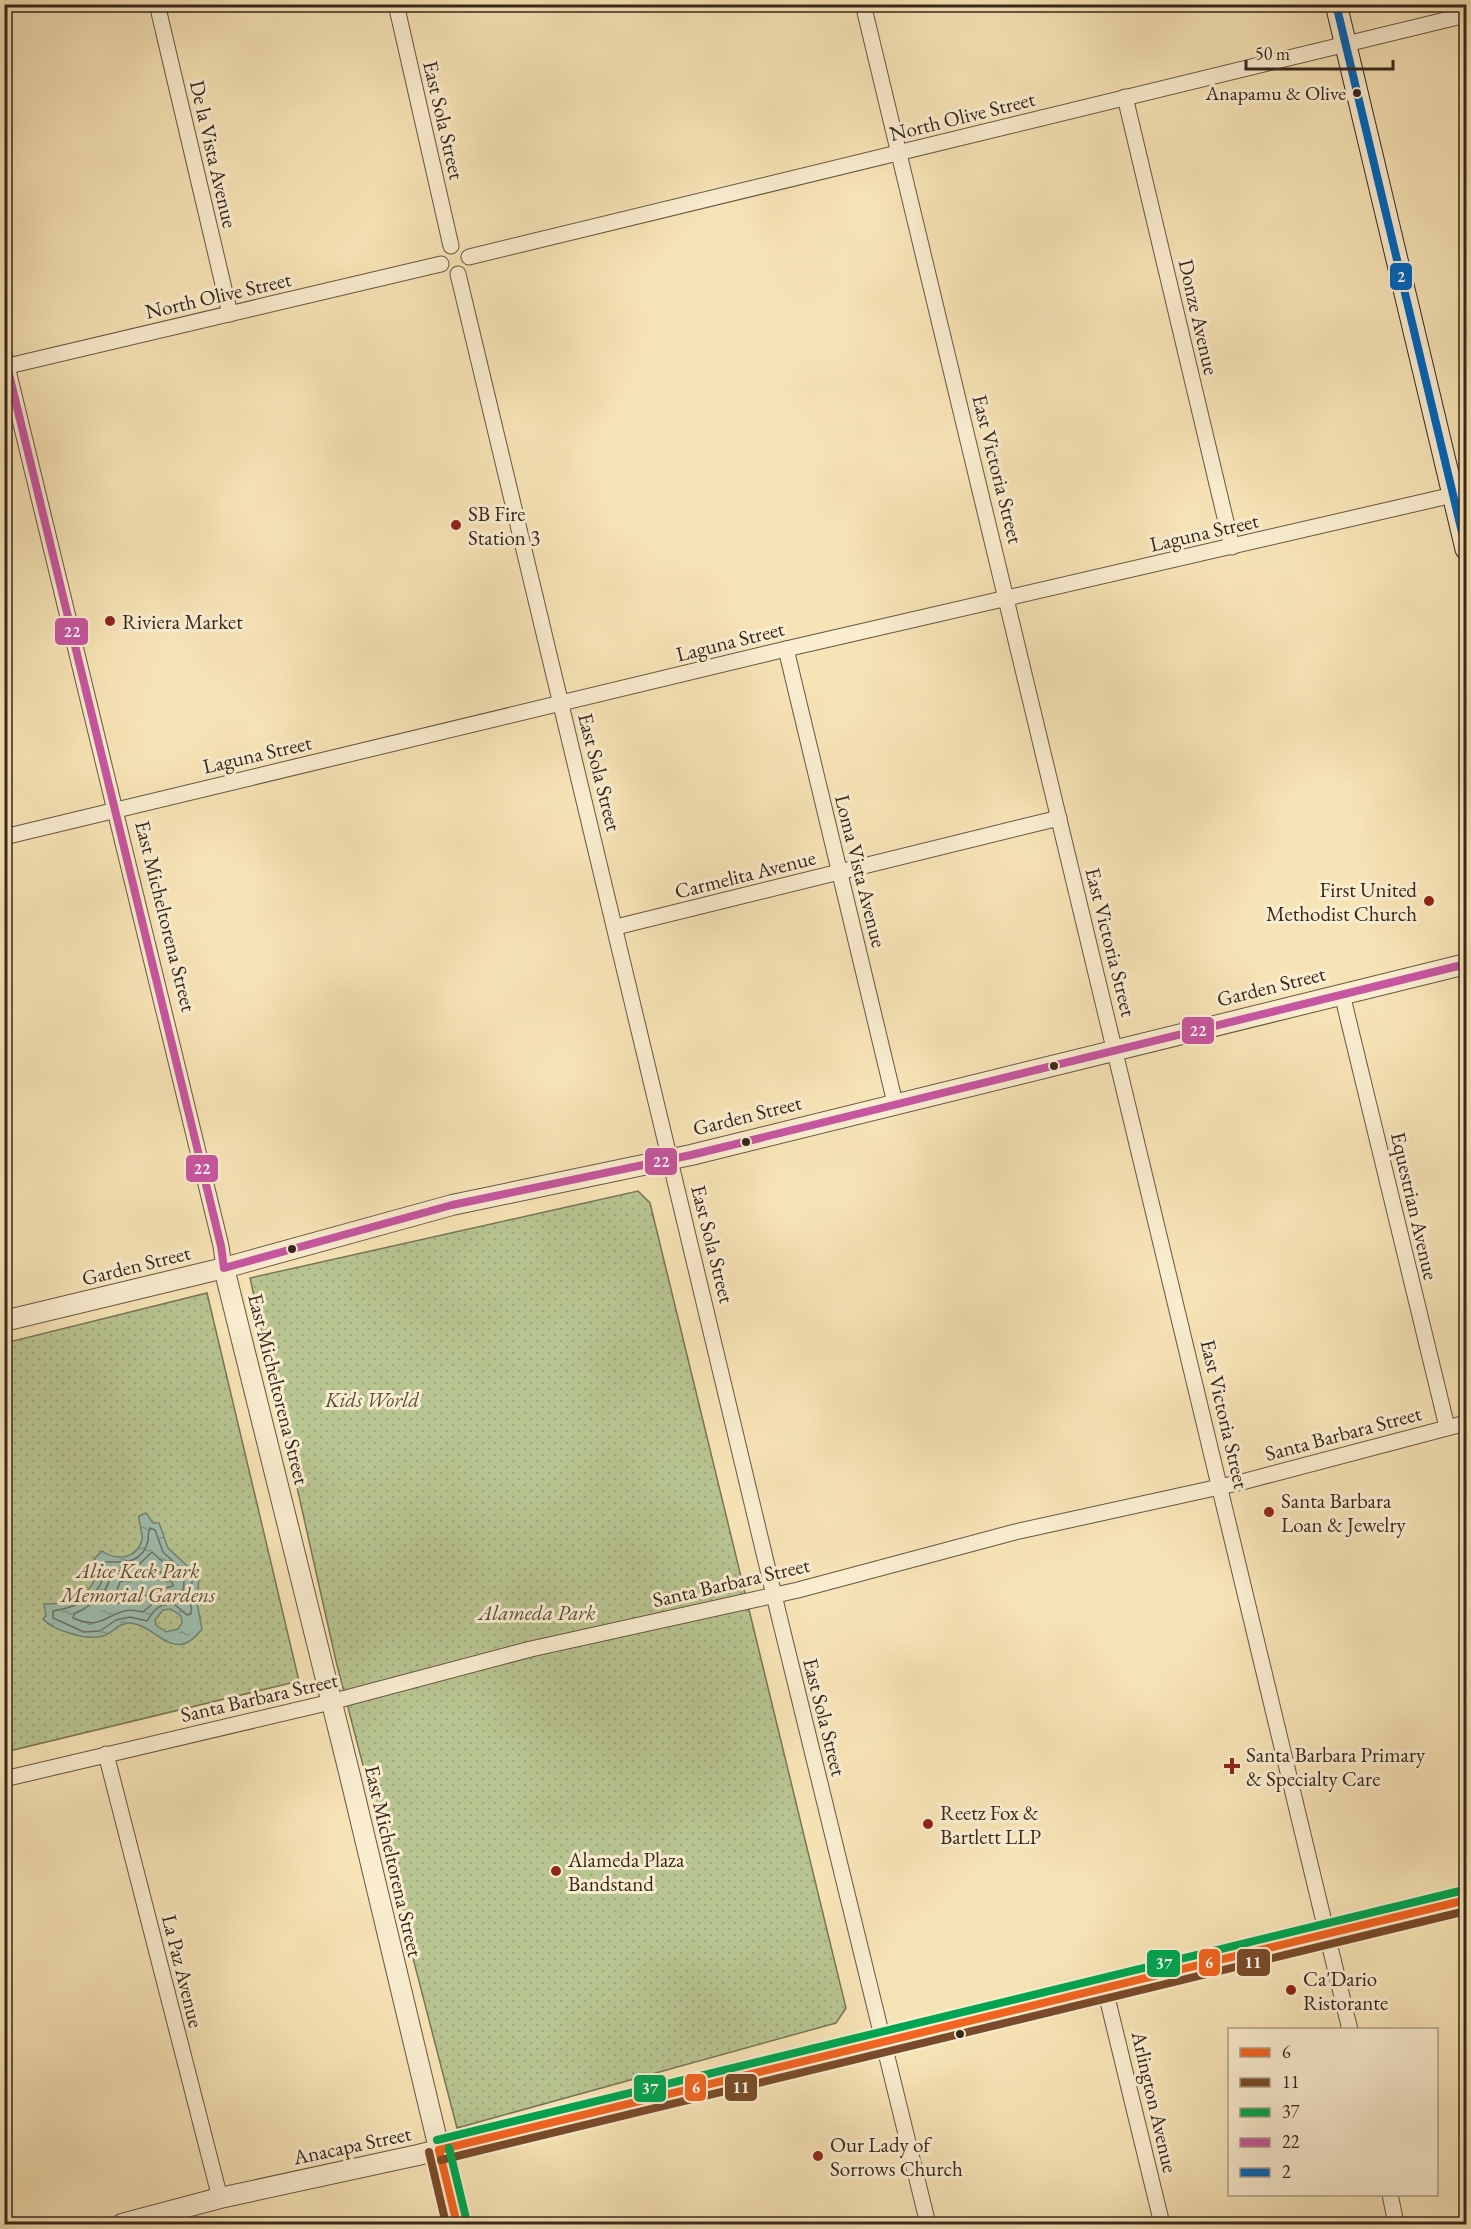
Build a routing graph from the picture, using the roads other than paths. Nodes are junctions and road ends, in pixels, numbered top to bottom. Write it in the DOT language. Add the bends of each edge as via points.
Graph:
graph roads {
  1 [pos="157,4"];
  2 [pos="396,4"];
  3 [pos="863,4"];
  4 [pos="1336,4"];
  5 [pos="1467,15"];
  6 [pos="1345,44"];
  7 [pos="1125,97"];
  8 [pos="899,153"];
  9 [pos="451,246"];
  10 [pos="469,257"];
  11 [pos="441,264"];
  12 [pos="458,274"];
  13 [pos="230,314"];
  14 [pos="5,362"];
  15 [pos="1460,494"];
  16 [pos="1232,547"];
  17 [pos="1467,549"];
  18 [pos="1008,598"];
  19 [pos="786,649"];
  20 [pos="562,704"];
  21 [pos="115,810"];
  22 [pos="1059,818"];
  23 [pos="4,837"];
  24 [pos="840,872"];
  25 [pos="616,927"];
  26 [pos="1467,964"];
  27 [pos="1341,994"];
  28 [pos="1115,1051"];
  29 [pos="895,1103"];
  30 [pos="671,1159"];
  31 [pos="224,1268"];
  32 [pos="4,1321"];
  33 [pos="1467,1423"];
  34 [pos="1447,1427"];
  35 [pos="1221,1487"];
  36 [pos="774,1594"];
  37 [pos="330,1702"];
  38 [pos="106,1754"];
  39 [pos="4,1779"];
  40 [pos="1467,1900"];
  41 [pos="1327,1934"];
  42 [pos="1105,1989"];
  43 [pos="1350,2028"];
  44 [pos="884,2042"];
  45 [pos="439,2150"];
  46 [pos="1390,2196"];
  47 [pos="220,2198"];
  48 [pos="122,2224"];
  49 [pos="457,2224"];
  50 [pos="928,2224"];
  51 [pos="1162,2224"];
  52 [pos="1396,2224"];
  1 -- 13 [label="street, De la Vista Avenue"];
  2 -- 9 [label="street, East Sola Street"];
  3 -- 8 [label="street, East Victoria Street"];
  4 -- 6 [label="main road"];
  5 -- 6 [label="street, North Olive Street"];
  6 -- 7 [label="street, North Olive Street"];
  6 -- 15 [label="main road"];
  7 -- 8 [label="street, North Olive Street"];
  7 -- 16 [label="street, Donze Avenue"];
  8 -- 10 [label="street, North Olive Street"];
  8 -- 18 [label="street, East Victoria Street"];
  9 -- 10 [label="street" via="460,246"];
  9 -- 11 [label="street" via="441,255"];
  10 -- 12 [label="street"];
  11 -- 12 [label="street" via="447,272"];
  11 -- 13 [label="street, North Olive Street"];
  12 -- 20 [label="street, East Sola Street"];
  13 -- 14 [label="street, North Olive Street"];
  14 -- 21 [label="street, East Micheltorena Street"];
  15 -- 16 [label="street, Laguna Street"];
  15 -- 17 [label="main road"];
  16 -- 18 [label="street, Laguna Street"];
  18 -- 19 [label="street, Laguna Street"];
  18 -- 22 [label="street, East Victoria Street"];
  19 -- 20 [label="street, Laguna Street"];
  19 -- 24 [label="street, Loma Vista Avenue"];
  20 -- 21 [label="street, Laguna Street"];
  20 -- 25 [label="street, East Sola Street"];
  21 -- 23 [label="street, Laguna Street"];
  21 -- 31 [label="street, East Micheltorena Street" via="172,1035"];
  22 -- 24 [label="street, Carmelita Avenue"];
  22 -- 28 [label="street, East Victoria Street"];
  24 -- 25 [label="street, Carmelita Avenue"];
  24 -- 29 [label="street, Loma Vista Avenue"];
  25 -- 30 [label="street, East Sola Street"];
  26 -- 27 [label="street, Garden Street"];
  27 -- 28 [label="street, Garden Street"];
  27 -- 34 [label="street, Equestrian Avenue"];
  28 -- 29 [label="street, Garden Street"];
  28 -- 35 [label="street, East Victoria Street"];
  29 -- 30 [label="street, Garden Street"];
  30 -- 31 [label="street, Garden Street" via="452,1205"];
  30 -- 36 [label="street, East Sola Street"];
  31 -- 32 [label="street, Garden Street"];
  31 -- 37 [label="street, East Micheltorena Street"];
  33 -- 34 [label="street, Santa Barbara Street"];
  34 -- 35 [label="street, Santa Barbara Street"];
  35 -- 36 [label="street, Santa Barbara Street" via="1016,1532"];
  35 -- 41 [label="street, East Victoria Street"];
  36 -- 37 [label="street, Santa Barbara Street" via="531,1649"];
  36 -- 44 [label="street, East Sola Street"];
  37 -- 38 [label="street, Santa Barbara Street"];
  37 -- 45 [label="street, East Micheltorena Street"];
  38 -- 39 [label="street, Santa Barbara Street"];
  38 -- 47 [label="street, La Paz Avenue"];
  40 -- 41 [label="street, Anacapa Street"];
  41 -- 42 [label="street, Anacapa Street"];
  41 -- 43 [label="street, East Victoria Street"];
  42 -- 44 [label="street, Anacapa Street"];
  42 -- 51 [label="street, Arlington Avenue"];
  44 -- 45 [label="street, Anacapa Street"];
  44 -- 50 [label="street, East Sola Street"];
  45 -- 47 [label="street, Anacapa Street"];
  45 -- 49 [label="street, East Micheltorena Street"];
  46 -- 52 [label="street"];
  47 -- 48 [label="street, Anacapa Street"];
}
